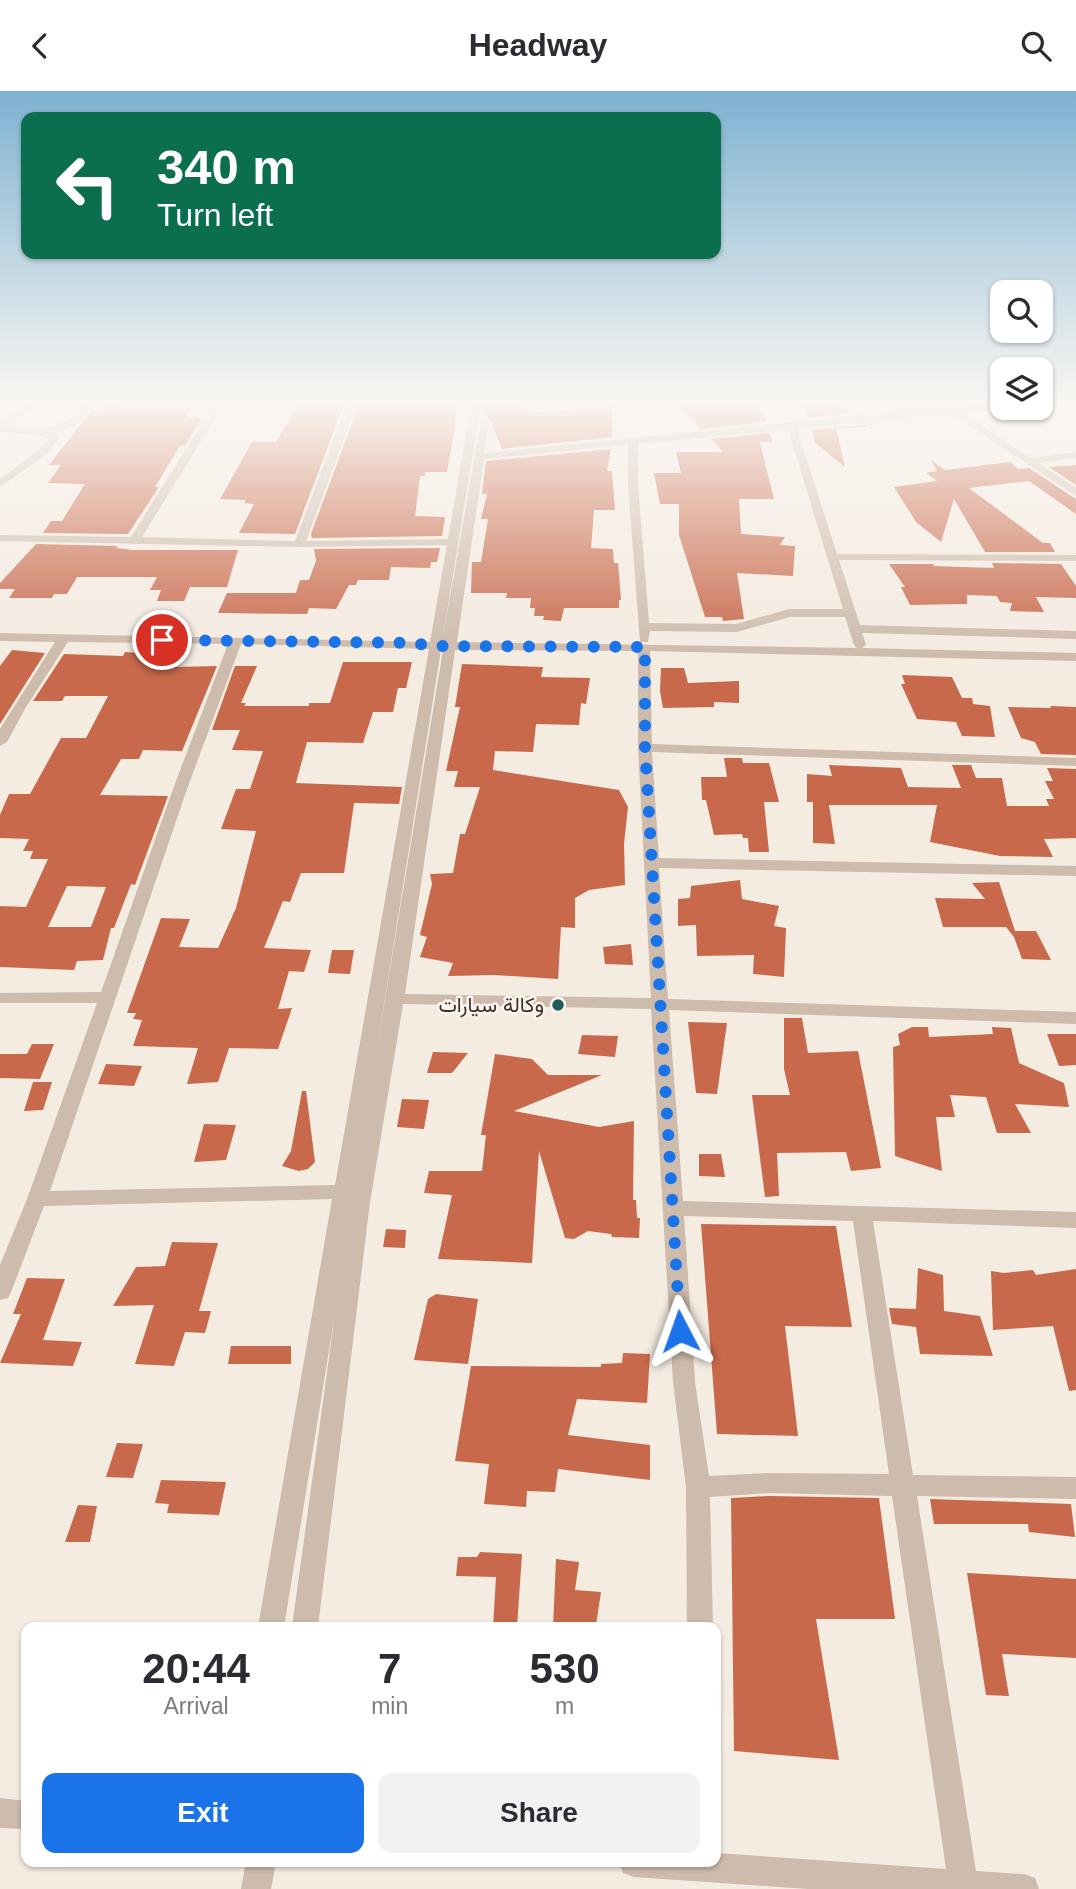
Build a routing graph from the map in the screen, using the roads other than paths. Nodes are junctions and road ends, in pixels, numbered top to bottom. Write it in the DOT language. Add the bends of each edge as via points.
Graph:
graph roads {
  1 [pos="167,488"];
  2 [pos="320,488"];
  3 [pos="462,488"];
  4 [pos="474,488"];
  5 [pos="633,488"];
  6 [pos="811,488"];
  7 [pos="0,538"];
  8 [pos="135,539"];
  9 [pos="453,542"];
  10 [pos="299,544"];
  11 [pos="833,557"];
  12 [pos="1076,558"];
  13 [pos="850,613"];
  14 [pos="856,629"];
  15 [pos="1076,635"];
  16 [pos="0,637"];
  17 [pos="644,637"];
  18 [pos="64,638"];
  19 [pos="236,641"];
  20 [pos="443,641"];
  21 [pos="860,645"];
  22 [pos="1074,655"];
  23 [pos="1076,670"];
  24 [pos="0,742"];
  25 [pos="645,748"];
  26 [pos="1076,762"];
  27 [pos="651,863"];
  28 [pos="1076,871"];
  29 [pos="106,997"];
  30 [pos="0,998"];
  31 [pos="395,999"];
  32 [pos="660,1002"];
  33 [pos="1076,1018"];
  34 [pos="342,1192"];
  35 [pos="37,1199"];
  36 [pos="674,1208"];
  37 [pos="862,1215"];
  38 [pos="1076,1220"];
  39 [pos="0,1292"];
  40 [pos="902,1485"];
  41 [pos="698,1486"];
  42 [pos="1076,1487"];
  43 [pos="272,1622"];
  44 [pos="306,1622"];
  45 [pos="700,1622"];
  46 [pos="0,1813"];
  47 [pos="21,1815"];
  48 [pos="721,1865"];
  49 [pos="260,1867"];
  50 [pos="963,1885"];
  51 [pos="256,1889"];
  52 [pos="1024,1889"];
  1 -- 8 [label="street"];
  2 -- 10 [label="street"];
  3 -- 9 [label="street"];
  4 -- 20 [label="street"];
  5 -- 17 [label="street"];
  6 -- 11 [label="street"];
  7 -- 8 [label="street"];
  8 -- 10 [label="street"];
  9 -- 10 [label="street"];
  9 -- 20 [label="street"];
  11 -- 12 [label="street"];
  11 -- 13 [label="street"];
  13 -- 14 [label="street"];
  13 -- 17 [label="street" via="789,613 737,628"];
  14 -- 15 [label="street"];
  14 -- 21 [label="street"];
  16 -- 18 [label="street"];
  17 -- 20 [label="street"];
  17 -- 21 [label="street"];
  17 -- 22 [label="street"];
  17 -- 25 [label="street"];
  18 -- 19 [label="street"];
  18 -- 24 [label="street"];
  19 -- 20 [label="street"];
  19 -- 29 [label="street"];
  20 -- 31 [label="street"];
  20 -- 34 [label="street"];
  21 -- 22 [label="street"];
  22 -- 23 [label="street"];
  25 -- 26 [label="street"];
  25 -- 27 [label="street"];
  27 -- 28 [label="street"];
  27 -- 32 [label="street"];
  29 -- 30 [label="street"];
  29 -- 35 [label="street"];
  31 -- 32 [label="street"];
  31 -- 44 [label="street" via="360,1202"];
  32 -- 33 [label="street"];
  32 -- 36 [label="street"];
  34 -- 35 [label="street"];
  34 -- 43 [label="street"];
  35 -- 39 [label="street"];
  36 -- 37 [label="street"];
  36 -- 41 [label="street" via="684,1382"];
  37 -- 38 [label="street"];
  37 -- 40 [label="street"];
  40 -- 41 [label="street"];
  40 -- 42 [label="street"];
  40 -- 50 [label="street"];
  41 -- 45 [label="street"];
  46 -- 47 [label="street"];
  48 -- 50 [label="street"];
  49 -- 51 [label="street"];
  50 -- 52 [label="street"];
}
